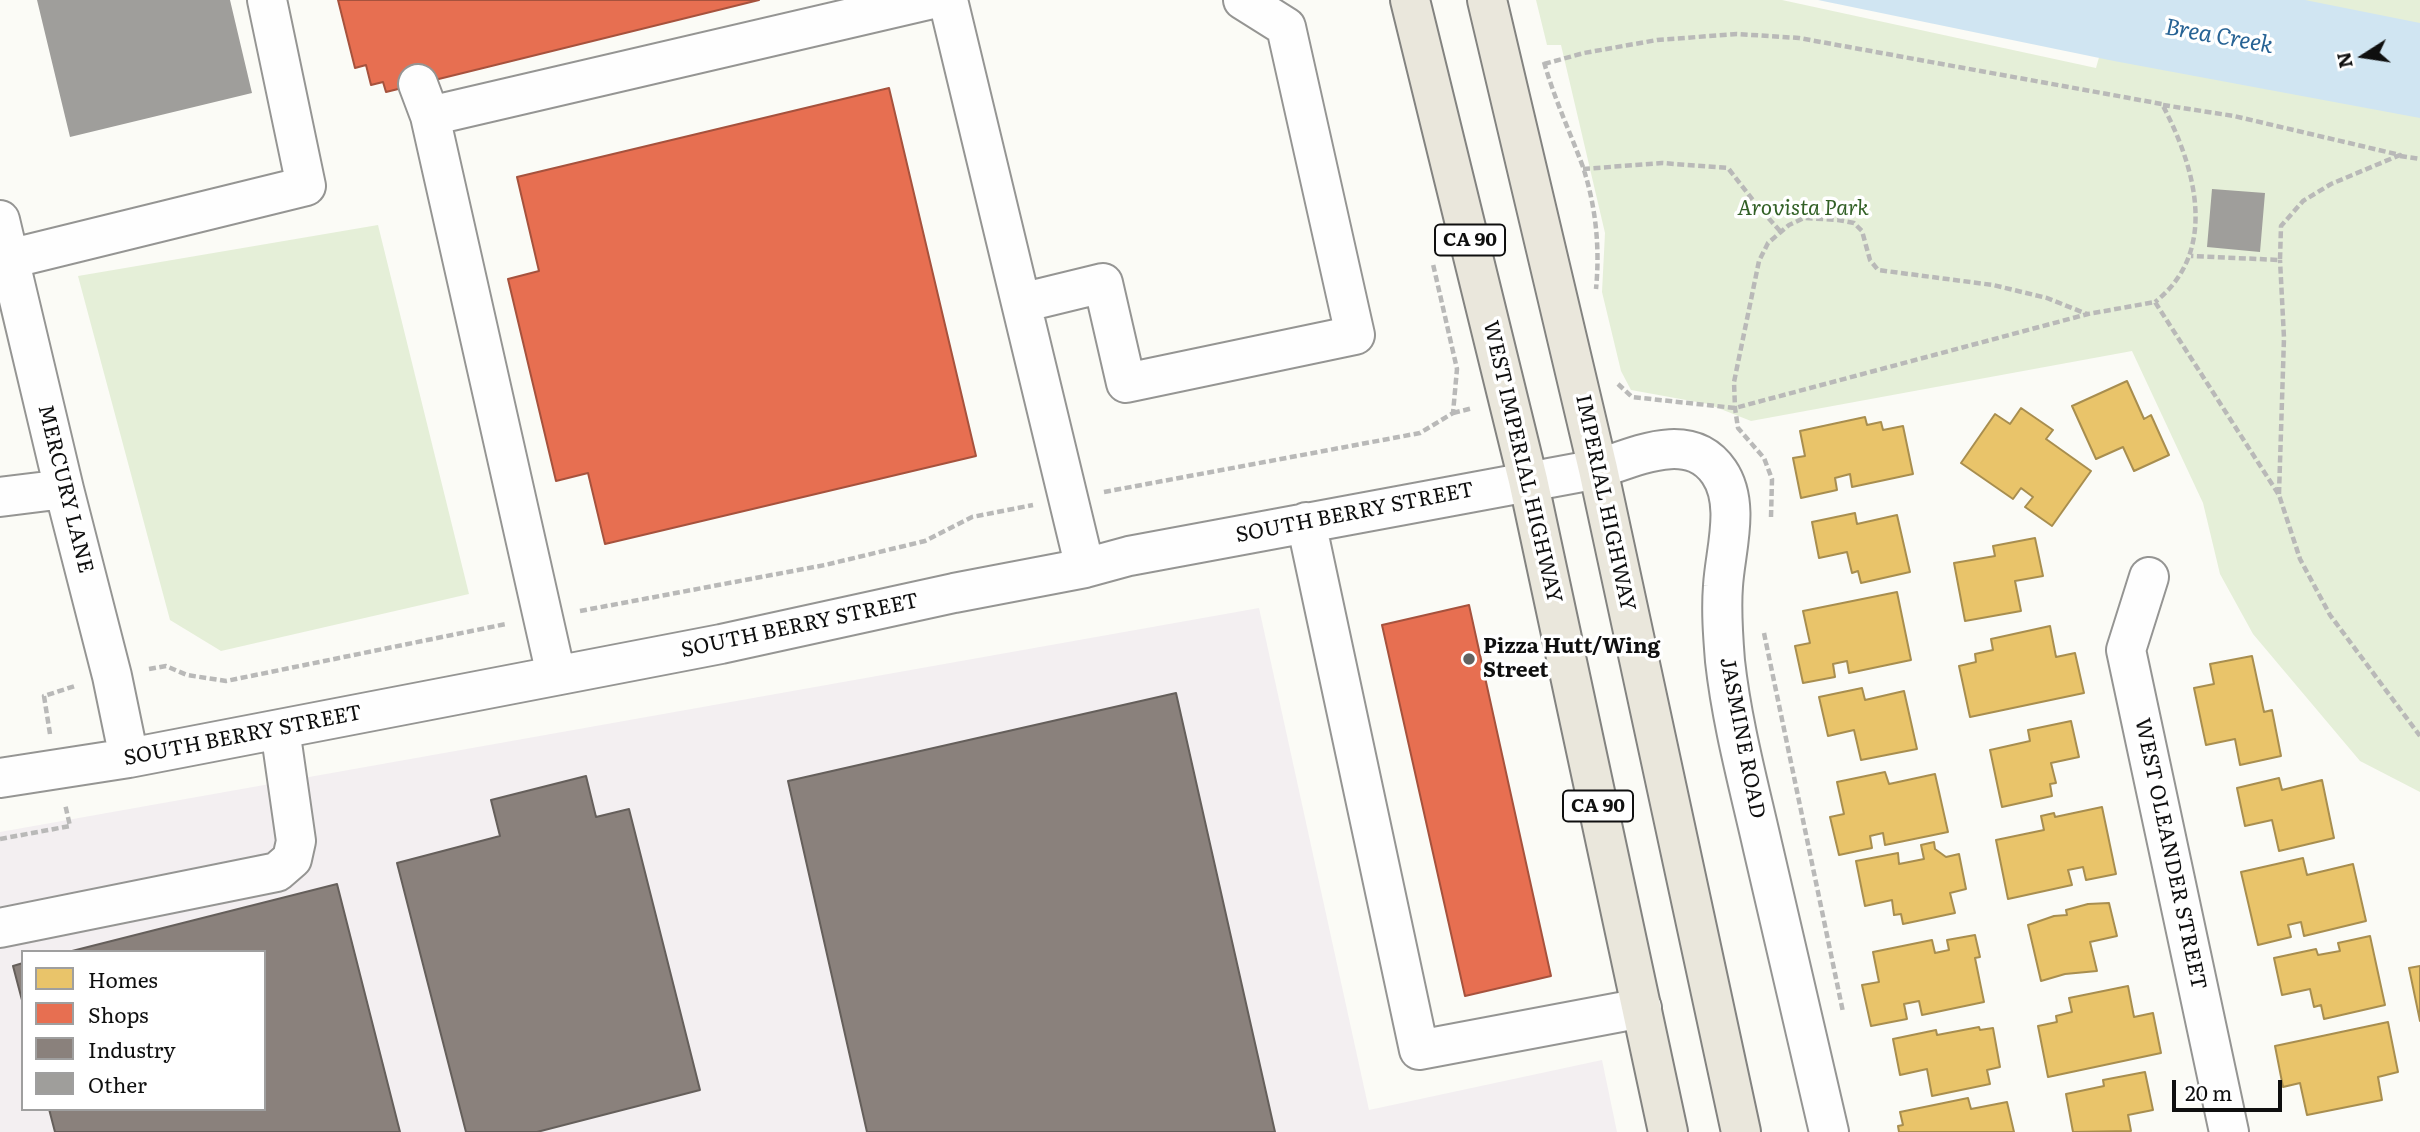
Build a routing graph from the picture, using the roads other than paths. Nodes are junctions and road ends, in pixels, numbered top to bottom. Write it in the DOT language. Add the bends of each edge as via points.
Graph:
graph roads {
  1 [pos="267,0"];
  2 [pos="928,0"];
  3 [pos="948,0"];
  4 [pos="1243,0"];
  5 [pos="1410,0"];
  6 [pos="1487,0"];
  7 [pos="0,220"];
  8 [pos="9,259"];
  9 [pos="1020,303"];
  10 [pos="1598,469"];
  11 [pos="1528,480"];
  12 [pos="64,489"];
  13 [pos="0,497"];
  14 [pos="1306,522"];
  15 [pos="1085,568"];
  16 [pos="2149,577"];
  17 [pos="556,675"];
  18 [pos="280,729"];
  19 [pos="129,758"];
  20 [pos="0,778"];
  21 [pos="0,928"];
  22 [pos="1642,1008"];
  23 [pos="1668,1132"];
  24 [pos="1741,1132"];
  25 [pos="1829,1132"];
  26 [pos="2229,1132"];
  1 -- 8 [label="street" via="306,186"];
  2 -- 17 [label="street" via="424,100"];
  3 -- 9 [label="street"];
  4 -- 9 [label="street" via="1286,27 1355,335 1126,383 1103,284"];
  5 -- 11 [label="main road, WEST IMPERIAL HIGHWAY / CA 90"];
  6 -- 10 [label="main road, IMPERIAL HIGHWAY"];
  7 -- 8 [label="street, MERCURY LANE"];
  8 -- 12 [label="street, MERCURY LANE"];
  9 -- 15 [label="street"];
  10 -- 11 [label="street, SOUTH BERRY STREET"];
  10 -- 24 [label="main road, IMPERIAL HIGHWAY"];
  10 -- 25 [label="street, JASMINE ROAD" via="1673,448 1699,452 1727,487 1731,510 1722,621 1734,719"];
  11 -- 14 [label="street, SOUTH BERRY STREET"];
  11 -- 22 [label="main road, WEST IMPERIAL HIGHWAY / CA 90"];
  12 -- 13 [label="street"];
  12 -- 19 [label="street, MERCURY LANE"];
  14 -- 15 [label="street, SOUTH BERRY STREET"];
  14 -- 22 [label="street" via="1419,1050"];
  15 -- 17 [label="street, SOUTH BERRY STREET"];
  16 -- 26 [label="street, WEST OLEANDER STREET" via="2126,650"];
  17 -- 18 [label="street, SOUTH BERRY STREET"];
  18 -- 19 [label="street, SOUTH BERRY STREET"];
  18 -- 21 [label="street" via="296,841 292,859 277,872"];
  19 -- 20 [label="street, SOUTH BERRY STREET"];
  22 -- 23 [label="main road, WEST IMPERIAL HIGHWAY / CA 90"];
}
